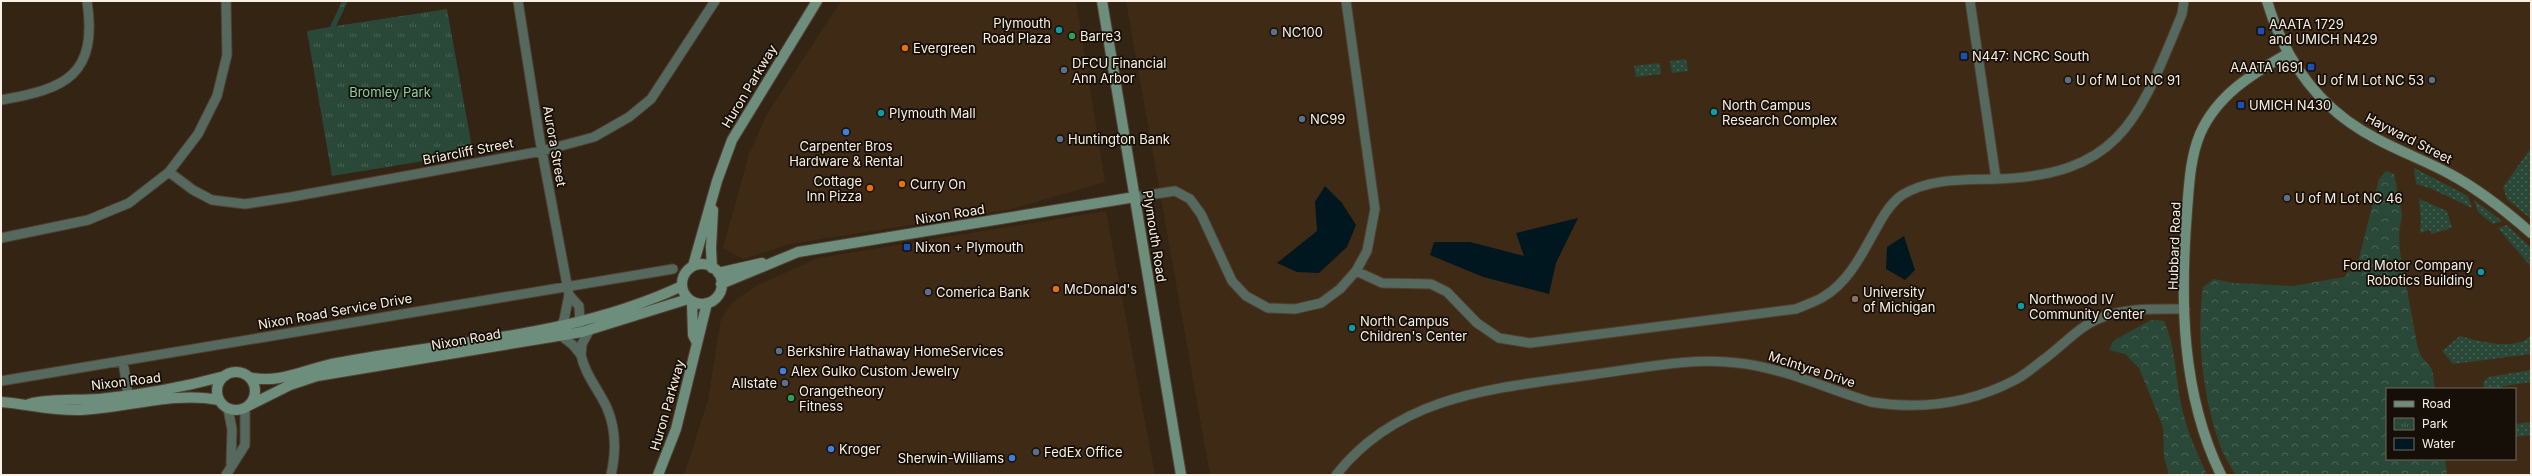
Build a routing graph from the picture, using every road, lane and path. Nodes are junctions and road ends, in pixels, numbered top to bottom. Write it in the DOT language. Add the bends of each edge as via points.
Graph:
graph roads {
  1 [pos="87,1"];
  2 [pos="226,1"];
  3 [pos="518,1"];
  4 [pos="715,1"];
  5 [pos="816,1"];
  6 [pos="1102,1"];
  7 [pos="1346,1"];
  8 [pos="1970,1"];
  9 [pos="2184,1"];
  10 [pos="2267,1"];
  11 [pos="2287,54"];
  12 [pos="1,100"];
  13 [pos="542,151"];
  14 [pos="169,172"];
  15 [pos="1996,179"];
  16 [pos="715,190"];
  17 [pos="1135,197"];
  18 [pos="2531,233"];
  19 [pos="1,238"];
  20 [pos="770,262"];
  21 [pos="694,266"];
  22 [pos="673,269"];
  23 [pos="715,270"];
  24 [pos="1356,271"];
  25 [pos="721,284"];
  26 [pos="682,286"];
  27 [pos="569,291"];
  28 [pos="690,300"];
  29 [pos="707,303"];
  30 [pos="2185,309"];
  31 [pos="580,322"];
  32 [pos="560,331"];
  33 [pos="589,331"];
  34 [pos="550,337"];
  35 [pos="696,341"];
  36 [pos="581,355"];
  37 [pos="123,361"];
  38 [pos="225,376"];
  39 [pos="249,377"];
  40 [pos="1,381"];
  41 [pos="128,395"];
  42 [pos="219,400"];
  43 [pos="1,402"];
  44 [pos="29,404"];
  45 [pos="248,407"];
  46 [pos="228,409"];
  47 [pos="231,464"];
  48 [pos="226,475"];
  49 [pos="611,475"];
  50 [pos="658,475"];
  51 [pos="1181,475"];
  52 [pos="1336,475"];
  53 [pos="2221,475"];
  1 -- 12 [label="street" via="90,35 84,57 72,76 40,93"];
  2 -- 14 [label="street" via="227,55 216,96 198,134"];
  3 -- 13 [label="street, Aurora Street"];
  4 -- 13 [label="street, Briarcliff Street" via="651,99 629,117 594,138"];
  5 -- 16 [label="main road, Huron Parkway" via="732,140"];
  6 -- 17 [label="main road, Plymouth Road"];
  7 -- 24 [label="street" via="1375,209 1367,251"];
  8 -- 15 [label="street"];
  9 -- 15 [label="street" via="2182,14 2134,119 2112,144 2086,161 2054,173"];
  10 -- 11 [label="main road, Hayward Street"];
  11 -- 18 [label="main road, Hayward Street" via="2320,96 2357,127 2451,175 2488,198"];
  11 -- 30 [label="main road, Hubbard Road" via="2238,85 2212,113 2200,134 2189,189 2185,237"];
  13 -- 14 [label="street, Briarcliff Street" via="245,204 212,200"];
  13 -- 27 [label="street, Aurora Street"];
  14 -- 19 [label="street" via="129,202 88,220"];
  15 -- 24 [label="street" via="1947,181 1924,185 1902,196 1885,213 1847,276 1824,296 1796,309 1530,344 1499,338 1477,323 1448,292 1431,284 1382,283"];
  16 -- 21 [label="main road, Huron Parkway"];
  16 -- 23 [label="main road, Huron Parkway" via="711,248"];
  17 -- 20 [label="main road, Nixon Road" via="798,252"];
  17 -- 24 [label="street" via="1175,192 1190,199 1201,214 1232,281 1246,296 1268,308 1295,309 1320,303 1340,289"];
  17 -- 51 [label="main road, Plymouth Road"];
  20 -- 23 [label="main road, Nixon Road"];
  20 -- 25 [label="main road, Nixon Road"];
  21 -- 23 [label="main road" via="706,265"];
  21 -- 26 [label="main road" via="685,274"];
  22 -- 27 [label="street, Nixon Road Service Drive"];
  23 -- 25 [label="main road"];
  25 -- 29 [label="main road" via="718,296"];
  26 -- 28 [label="main road"];
  26 -- 31 [label="main road, Nixon Road" via="619,311"];
  27 -- 31 [label="street, Aurora Street" via="579,306"];
  27 -- 32 [label="street, Aurora Street"];
  27 -- 37 [label="street, Nixon Road Service Drive"];
  28 -- 29 [label="main road"];
  28 -- 33 [label="main road, Nixon Road"];
  28 -- 35 [label="main road, Huron Parkway" via="693,335"];
  29 -- 35 [label="main road, Huron Parkway" via="700,337"];
  30 -- 52 [label="street, McIntyre Drive" via="2123,312 2098,319 2073,335 2017,379 1971,398 1929,405 1889,405 1871,402 1762,366 1713,361 1673,363 1495,388 1450,398 1408,416 1364,445"];
  30 -- 53 [label="main road, Hubbard Road" via="2188,364 2193,395 2205,440"];
  31 -- 32 [label="main road, Nixon Road"];
  31 -- 34 [label="main road" via="572,329"];
  32 -- 33 [label="main road, Nixon Road"];
  32 -- 34 [label="main road, Nixon Road"];
  32 -- 36 [label="street"];
  32 -- 39 [label="main road, Nixon Road" via="337,363 270,380"];
  33 -- 36 [label="street" via="582,344"];
  34 -- 45 [label="main road, Nixon Road" via="317,376 290,385"];
  35 -- 50 [label="main road, Huron Parkway" via="676,429"];
  36 -- 49 [label="street" via="590,378 607,408 613,428 615,452"];
  37 -- 40 [label="street, Nixon Road Service Drive"];
  37 -- 41 [label="street"];
  38 -- 39 [label="main road" via="237,372"];
  38 -- 41 [label="main road, Nixon Road"];
  38 -- 42 [label="main road" via="218,387"];
  39 -- 45 [label="main road" via="255,388 254,400"];
  41 -- 44 [label="main road, Nixon Road" via="98,399 46,400"];
  42 -- 44 [label="main road, Nixon Road" via="188,397 80,410 46,410"];
  42 -- 46 [label="main road"];
  43 -- 44 [label="main road, Nixon Road"];
  45 -- 46 [label="main road"];
  45 -- 47 [label="street" via="245,445 242,453"];
  46 -- 47 [label="street" via="232,429"];
  47 -- 48 [label="street"];
}
